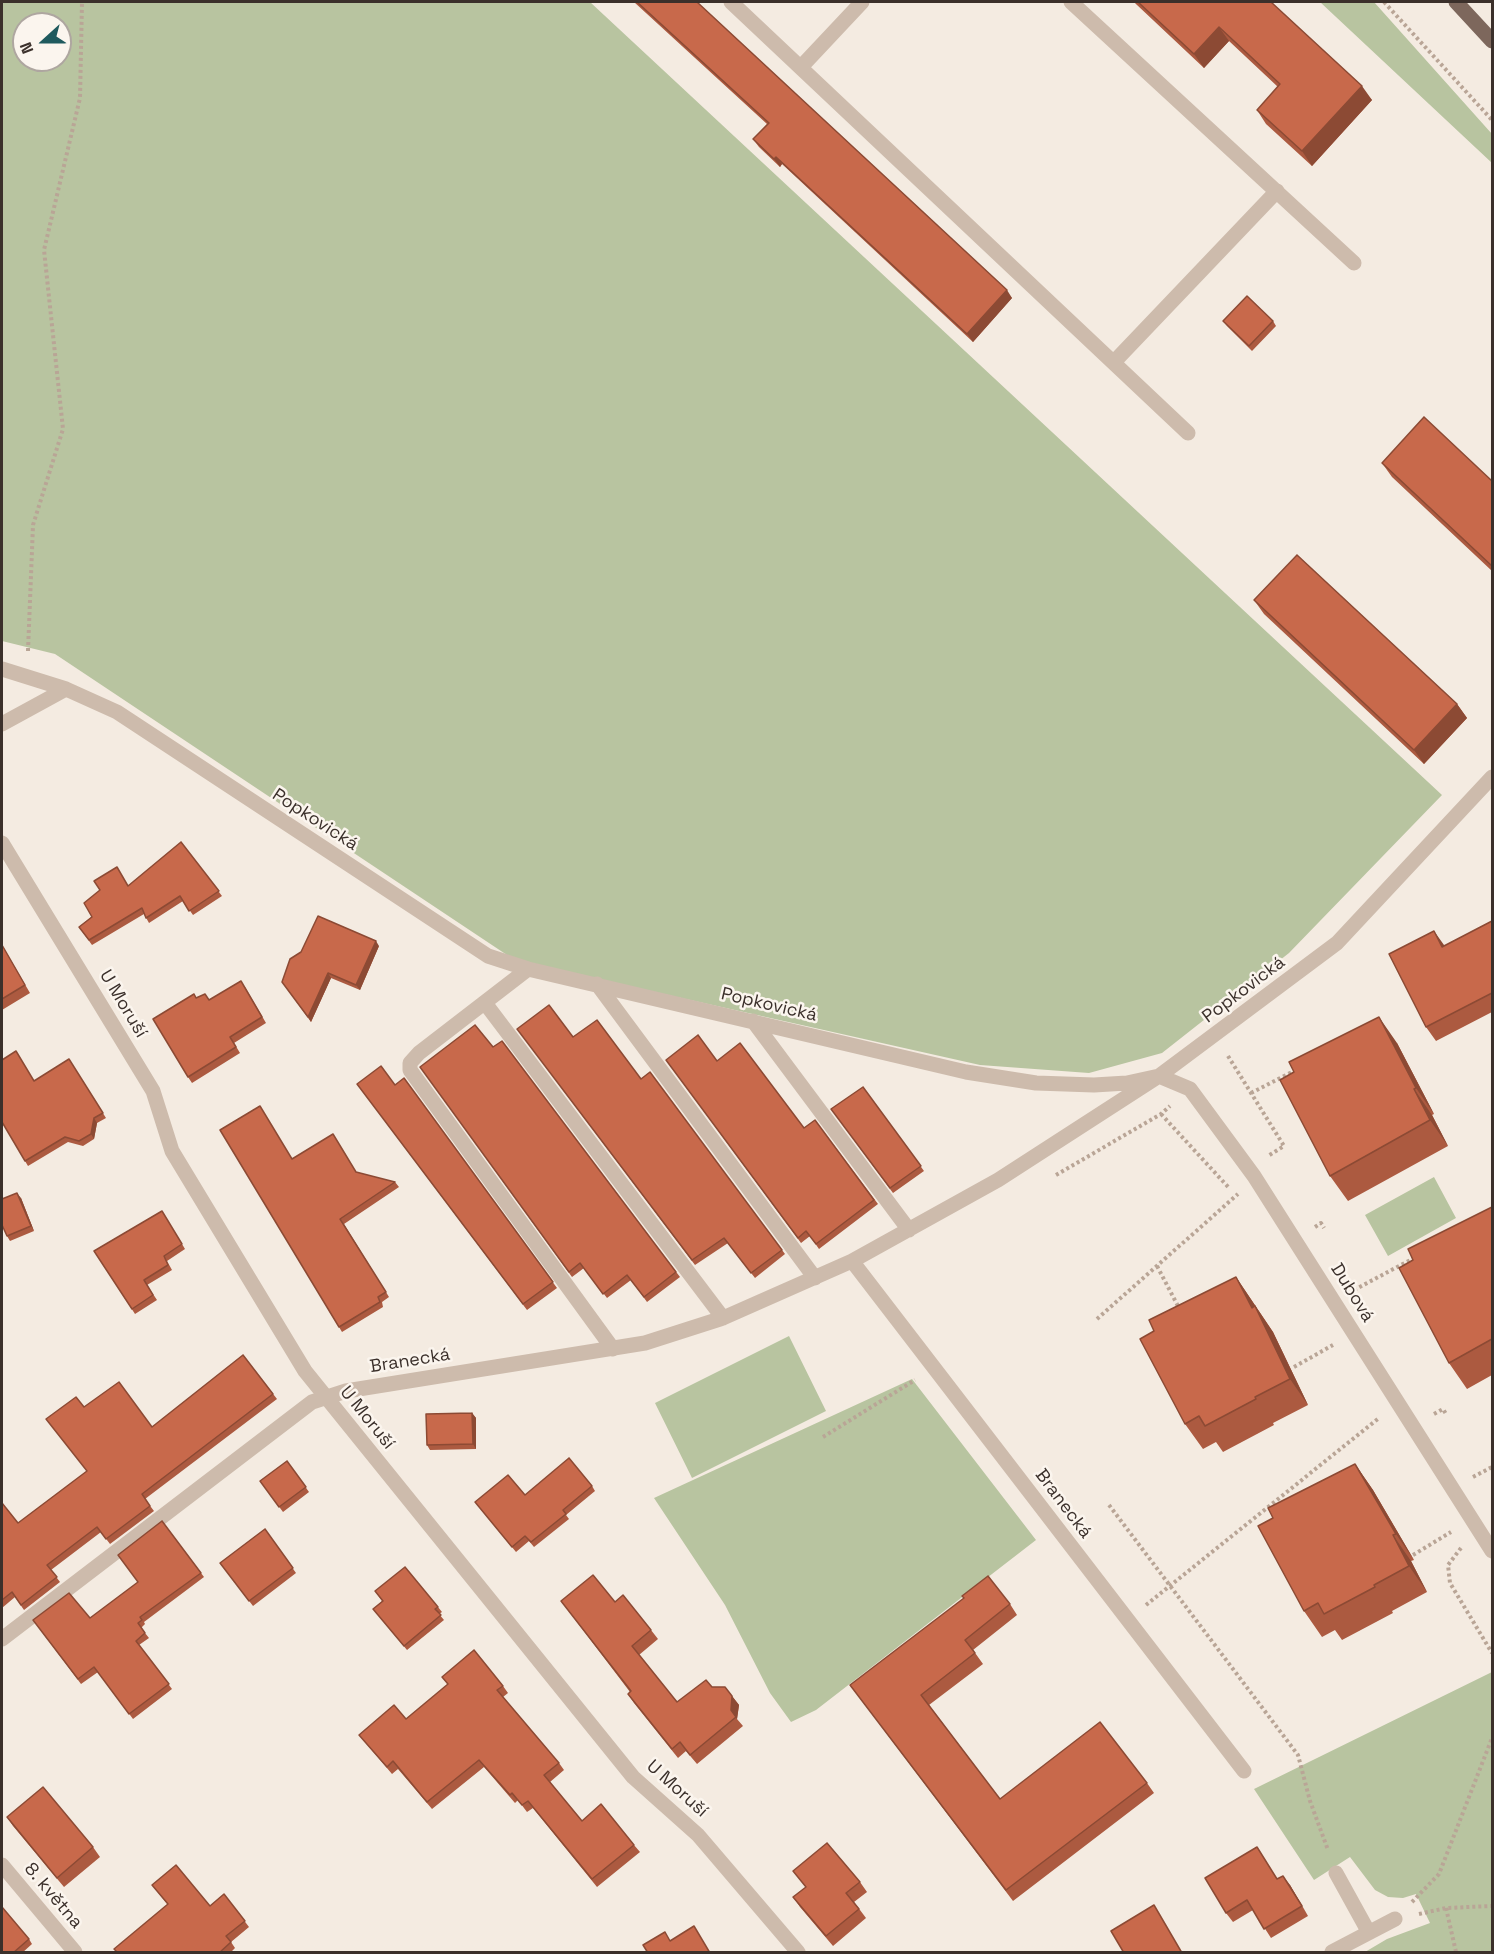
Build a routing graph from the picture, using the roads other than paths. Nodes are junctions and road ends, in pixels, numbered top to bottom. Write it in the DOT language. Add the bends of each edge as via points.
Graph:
graph roads {
  1 [pos="731,2"];
  2 [pos="862,2"];
  3 [pos="1071,2"];
  4 [pos="1456,2"];
  5 [pos="1492,41"];
  6 [pos="801,67"];
  7 [pos="1277,191"];
  8 [pos="1354,263"];
  9 [pos="1113,362"];
  10 [pos="1188,433"];
  11 [pos="2,669"];
  12 [pos="66,689"];
  13 [pos="2,724"];
  14 [pos="1492,777"];
  15 [pos="2,843"];
  16 [pos="528,969"];
  17 [pos="597,984"];
  18 [pos="485,1003"];
  19 [pos="753,1021"];
  20 [pos="1159,1076"];
  21 [pos="909,1230"];
  22 [pos="852,1261"];
  23 [pos="815,1278"];
  24 [pos="723,1318"];
  25 [pos="613,1349"];
  26 [pos="325,1397"];
  27 [pos="1492,1551"];
  28 [pos="2,1639"];
  29 [pos="1244,1771"];
  30 [pos="2,1865"];
  31 [pos="1336,1873"];
  32 [pos="1395,1920"];
  33 [pos="1368,1931"];
  34 [pos="75,1953"];
  35 [pos="798,1953"];
  36 [pos="1332,1953"];
  1 -- 6 [label="street"];
  2 -- 6 [label="street"];
  3 -- 7 [label="street"];
  4 -- 5 [label="main road"];
  6 -- 9 [label="street"];
  7 -- 8 [label="street"];
  7 -- 9 [label="street"];
  9 -- 10 [label="street"];
  11 -- 12 [label="street, Popkovická"];
  12 -- 13 [label="street"];
  12 -- 16 [label="street, Popkovická" via="117,712 468,944 488,956"];
  14 -- 20 [label="street, Popkovická" via="1337,943"];
  15 -- 26 [label="street, U Moruší" via="153,1091 172,1151 305,1371"];
  16 -- 17 [label="street, Popkovická"];
  16 -- 18 [label="street"];
  17 -- 19 [label="street, Popkovická"];
  17 -- 23 [label="street"];
  18 -- 24 [label="street"];
  18 -- 25 [label="street" via="413,1058 410,1070"];
  19 -- 20 [label="street, Popkovická" via="966,1072 1036,1083 1105,1084"];
  19 -- 21 [label="street"];
  20 -- 21 [label="street, Branecká" via="1068,1137"];
  20 -- 27 [label="street, Dubová" via="1190,1089 1254,1176"];
  21 -- 22 [label="street, Branecká"];
  22 -- 23 [label="street, Branecká"];
  22 -- 29 [label="street, Branecká"];
  23 -- 24 [label="street, Branecká"];
  24 -- 25 [label="street, Branecká" via="674,1336"];
  25 -- 26 [label="street, Branecká"];
  26 -- 28 [label="street, Branecká" via="301,1408"];
  26 -- 35 [label="street, U Moruší" via="633,1777 698,1835"];
  30 -- 34 [label="street, 8. května"];
  31 -- 33 [label="street"];
  32 -- 33 [label="street"];
  33 -- 36 [label="street"];
}
